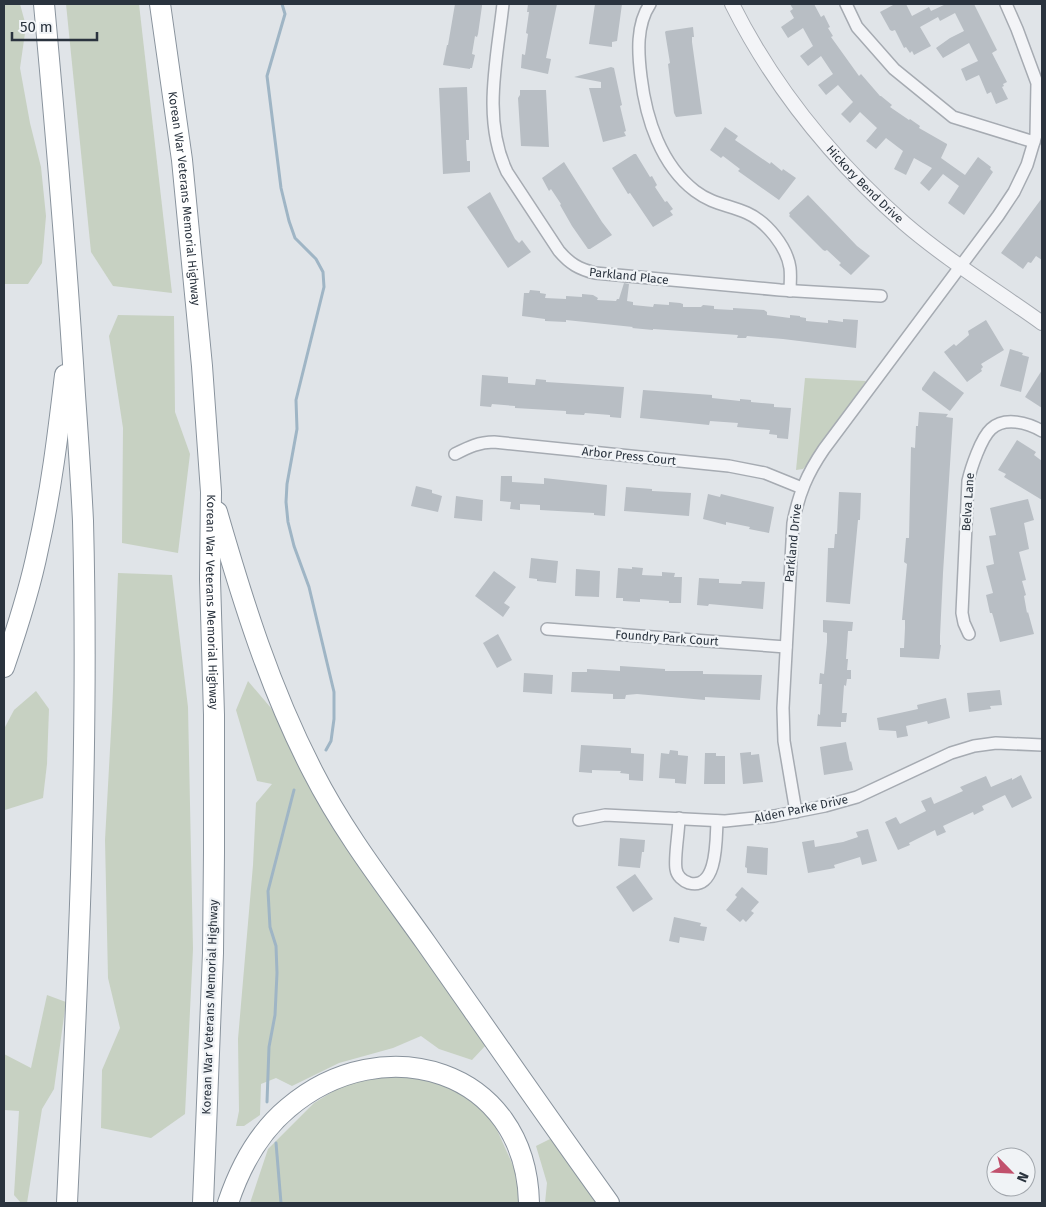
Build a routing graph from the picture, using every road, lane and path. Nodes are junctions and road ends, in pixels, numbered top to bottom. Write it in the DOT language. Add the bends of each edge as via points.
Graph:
graph roads {
  1 [pos="44,4"];
  2 [pos="160,4"];
  3 [pos="504,4"];
  4 [pos="650,4"];
  5 [pos="732,4"];
  6 [pos="846,4"];
  7 [pos="1006,4"];
  8 [pos="1034,142"];
  9 [pos="960,266"];
  10 [pos="790,291"];
  11 [pos="881,296"];
  12 [pos="71,321"];
  13 [pos="1042,323"];
  14 [pos="1042,431"];
  15 [pos="455,454"];
  16 [pos="802,488"];
  17 [pos="211,492"];
  18 [pos="547,629"];
  19 [pos="969,634"];
  20 [pos="786,647"];
  21 [pos="4,667"];
  22 [pos="1042,746"];
  23 [pos="796,812"];
  24 [pos="679,818"];
  25 [pos="579,820"];
  26 [pos="718,821"];
  27 [pos="67,1203"];
  28 [pos="203,1203"];
  29 [pos="228,1203"];
  30 [pos="529,1203"];
  31 [pos="608,1203"];
  1 -- 12 [label="highway"];
  2 -- 17 [label="highway, Korean War Veterans Memorial Highway" via="182,160"];
  3 -- 10 [label="street, Parkland Place" via="492,102 497,144 507,172 567,261 595,274"];
  4 -- 10 [label="street" via="642,21 639,61 646,105 657,140 682,180 694,190 719,205 748,213 767,228 786,253"];
  5 -- 9 [label="street, Hickory Bend Drive" via="764,62 824,143 905,223"];
  6 -- 8 [label="street" via="857,27 894,69 953,117"];
  7 -- 8 [label="street, Parkland Drive" via="1037,84"];
  8 -- 9 [label="street, Parkland Drive" via="1014,192"];
  9 -- 13 [label="street, Hickory Bend Drive"];
  9 -- 16 [label="street, Parkland Drive" via="814,463"];
  10 -- 11 [label="street, Parkland Place"];
  12 -- 21 [label="highway" via="51,486 38,551"];
  12 -- 27 [label="highway" via="82,519 84,634 79,941"];
  14 -- 19 [label="street, Belva Lane" via="1031,424 1018,422 991,429 971,467 962,613"];
  15 -- 16 [label="street, Arbor Press Court" via="483,442 504,443 729,466 765,473"];
  16 -- 20 [label="street, Parkland Drive" via="793,523"];
  17 -- 28 [label="highway, Korean War Veterans Memorial Highway" via="213,953"];
  17 -- 31 [label="highway" via="263,660 319,782 370,864"];
  18 -- 20 [label="street, Foundry Park Court"];
  20 -- 23 [label="street, Parkland Drive" via="784,741"];
  22 -- 23 [label="street, Alden Parke Drive" via="996,743 974,746 944,755 857,797"];
  23 -- 26 [label="street, Alden Parke Drive"];
  24 -- 25 [label="street, Alden Parke Drive" via="605,814"];
  24 -- 26 [label="street, Alden Parke Drive"];
  24 -- 26 [label="street" via="676,870 682,880 693,884 706,880 712,868"];
  29 -- 30 [label="highway" via="248,1157 288,1108 315,1090 366,1069 402,1066 452,1078 493,1108 520,1152 526,1169"];
}
